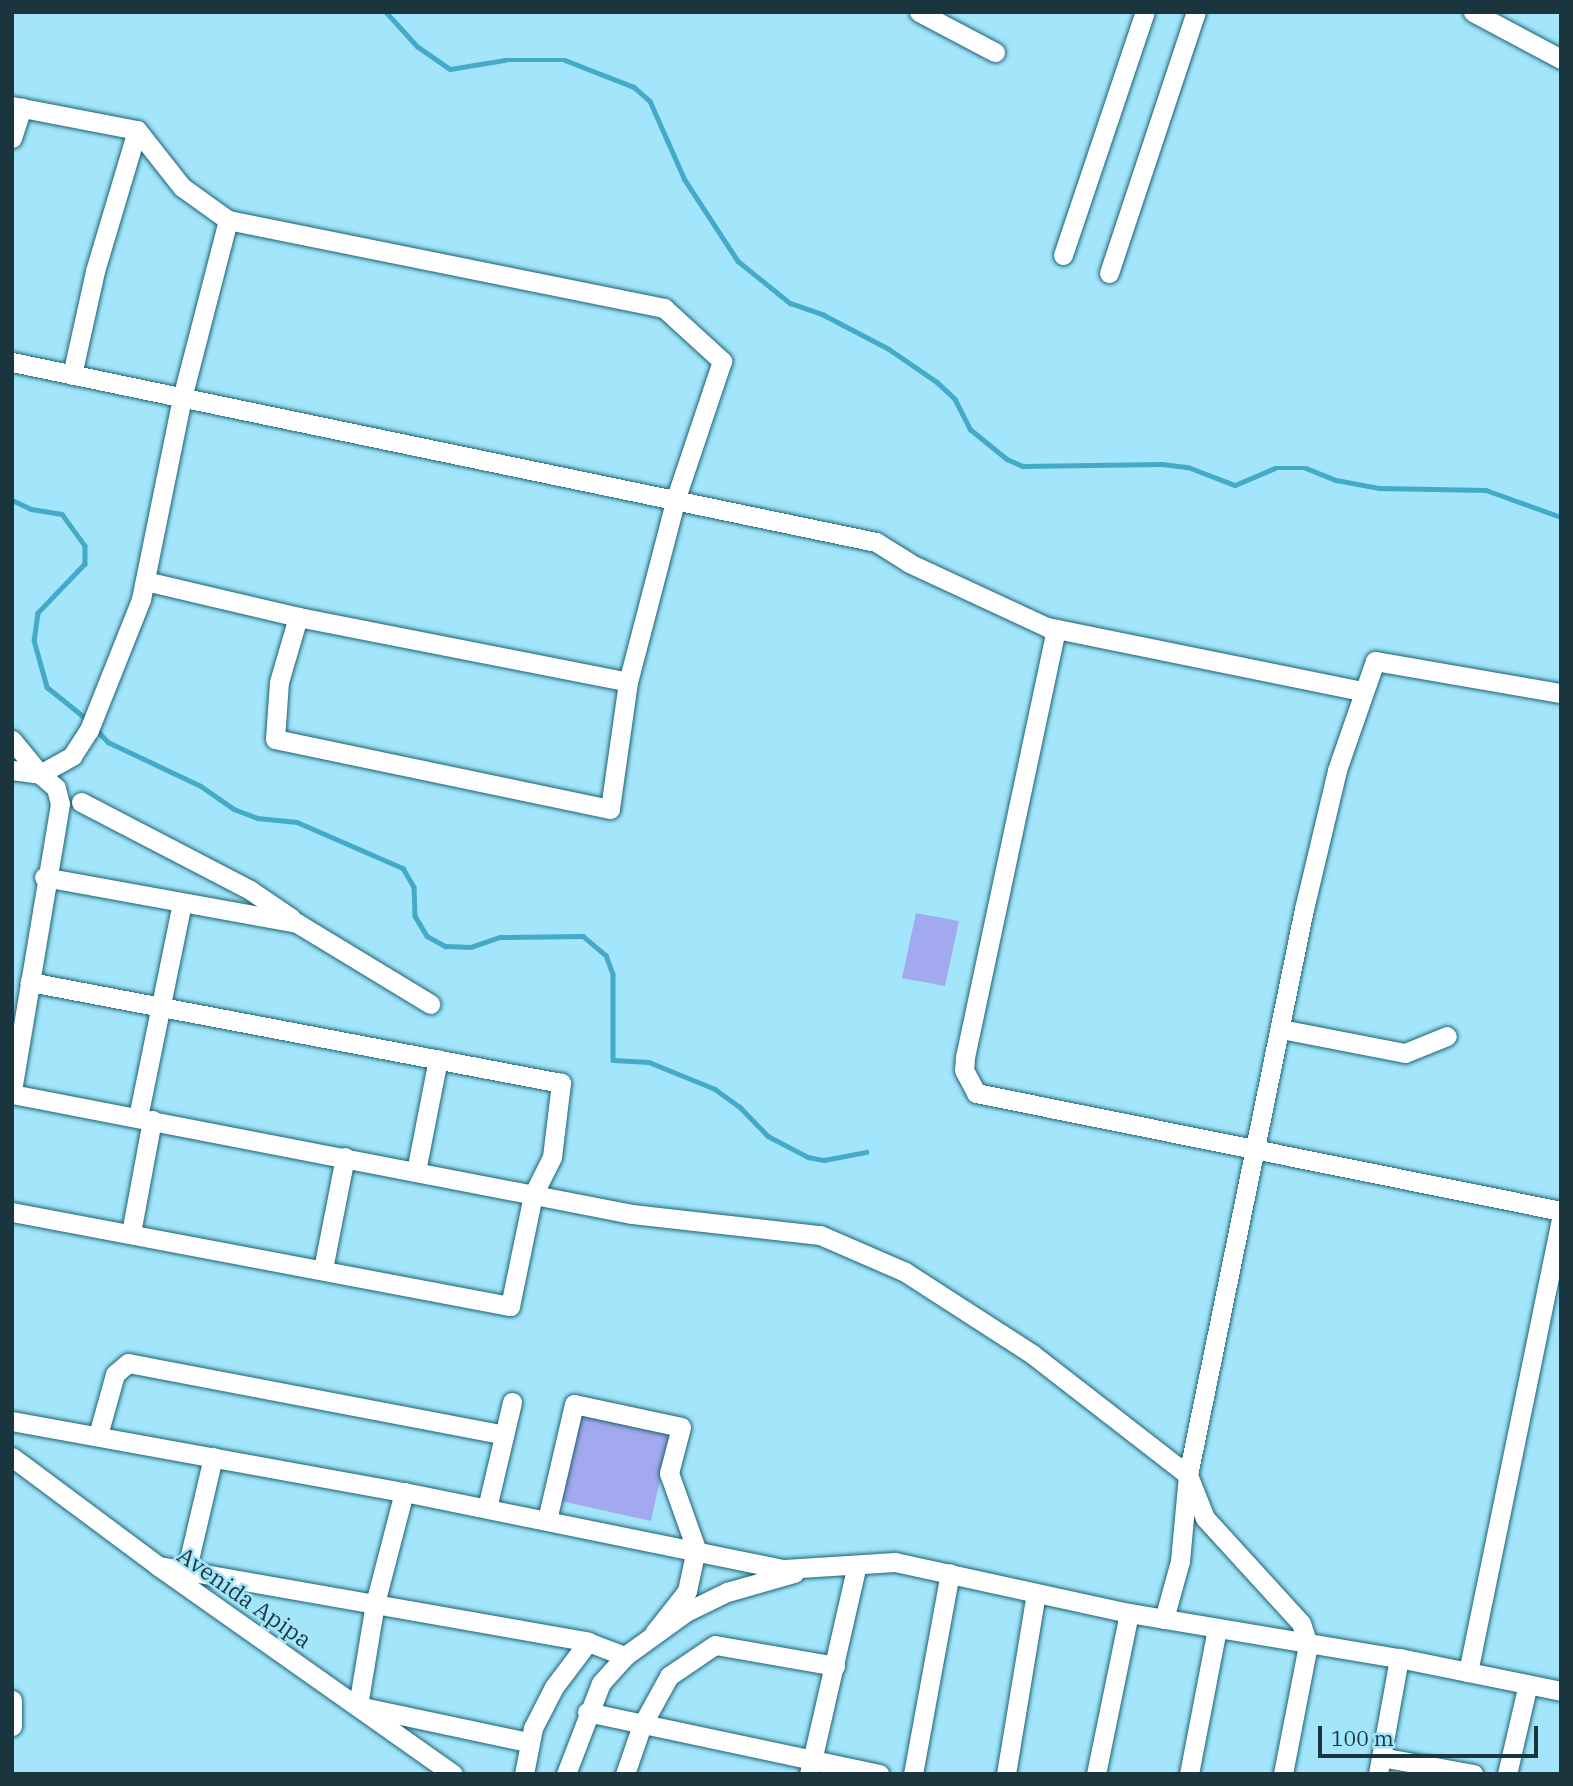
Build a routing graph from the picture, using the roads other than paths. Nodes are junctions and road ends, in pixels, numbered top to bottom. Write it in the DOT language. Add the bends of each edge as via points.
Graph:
graph roads {
  1 [pos="919,12"];
  2 [pos="1145,12"];
  3 [pos="1196,12"];
  4 [pos="1473,12"];
  5 [pos="995,52"];
  6 [pos="1561,59"];
  7 [pos="17,107"];
  8 [pos="137,130"];
  9 [pos="12,138"];
  10 [pos="228,220"];
  11 [pos="1063,255"];
  12 [pos="1109,273"];
  13 [pos="12,362"];
  14 [pos="72,375"];
  15 [pos="181,398"];
  16 [pos="676,498"];
  17 [pos="145,581"];
  18 [pos="298,617"];
  19 [pos="1056,629"];
  20 [pos="628,682"];
  21 [pos="1362,691"];
  22 [pos="1561,692"];
  23 [pos="12,740"];
  24 [pos="12,770"];
  25 [pos="40,774"];
  26 [pos="81,802"];
  27 [pos="44,877"];
  28 [pos="183,903"];
  29 [pos="297,923"];
  30 [pos="25,968"];
  31 [pos="430,1004"];
  32 [pos="158,1005"];
  33 [pos="1281,1029"];
  34 [pos="1447,1037"];
  35 [pos="438,1059"];
  36 [pos="12,1093"];
  37 [pos="145,1118"];
  38 [pos="1257,1147"];
  39 [pos="345,1157"];
  40 [pos="416,1171"];
  41 [pos="533,1195"];
  42 [pos="1561,1211"];
  43 [pos="12,1212"];
  44 [pos="1561,1219"];
  45 [pos="131,1233"];
  46 [pos="323,1269"];
  47 [pos="512,1402"];
  48 [pos="12,1421"];
  49 [pos="98,1434"];
  50 [pos="504,1435"];
  51 [pos="12,1457"];
  52 [pos="213,1457"];
  53 [pos="1188,1475"];
  54 [pos="404,1492"];
  55 [pos="486,1508"];
  56 [pos="547,1520"];
  57 [pos="696,1549"];
  58 [pos="856,1565"];
  59 [pos="158,1566"];
  60 [pos="187,1568"];
  61 [pos="805,1570"];
  62 [pos="950,1573"];
  63 [pos="1036,1593"];
  64 [pos="375,1603"];
  65 [pos="1129,1613"];
  66 [pos="1164,1619"];
  67 [pos="1217,1629"];
  68 [pos="654,1633"];
  69 [pos="588,1642"];
  70 [pos="1308,1645"];
  71 [pos="625,1656"];
  72 [pos="1399,1658"];
  73 [pos="835,1666"];
  74 [pos="1468,1672"];
  75 [pos="1528,1684"];
  76 [pos="1561,1691"];
  77 [pos="12,1700"];
  78 [pos="358,1706"];
  79 [pos="587,1712"];
  80 [pos="642,1725"];
  81 [pos="12,1726"];
  82 [pos="528,1741"];
  83 [pos="1379,1766"];
  84 [pos="811,1767"];
  85 [pos="453,1774"];
  86 [pos="524,1774"];
  87 [pos="566,1774"];
  88 [pos="625,1774"];
  89 [pos="879,1774"];
  90 [pos="913,1774"];
  91 [pos="1006,1774"];
  92 [pos="1096,1774"];
  93 [pos="1189,1774"];
  94 [pos="1283,1774"];
  95 [pos="1473,1774"];
  96 [pos="1507,1774"];
  1 -- 5 [label="street"];
  2 -- 11 [label="street"];
  3 -- 12 [label="street"];
  4 -- 6 [label="street"];
  7 -- 8 [label="street"];
  7 -- 9 [label="street"];
  8 -- 10 [label="street" via="182,187"];
  8 -- 14 [label="street" via="95,271"];
  10 -- 15 [label="street"];
  10 -- 16 [label="street" via="664,308 722,361"];
  13 -- 14 [label="street"];
  14 -- 15 [label="street"];
  15 -- 16 [label="street"];
  15 -- 17 [label="street"];
  16 -- 19 [label="street" via="876,542 909,564"];
  16 -- 20 [label="street"];
  17 -- 18 [label="street"];
  17 -- 25 [label="street" via="89,730 72,756"];
  18 -- 20 [label="street"];
  18 -- 20 [label="street" via="274,711 275,739 610,809"];
  19 -- 21 [label="street"];
  19 -- 38 [label="street" via="967,1045 964,1070 969,1083 976,1093"];
  21 -- 22 [label="street" via="1375,661"];
  21 -- 33 [label="street" via="1337,770"];
  23 -- 25 [label="street"];
  24 -- 25 [label="street"];
  25 -- 27 [label="street" via="56,788 60,804"];
  26 -- 29 [label="street" via="250,890"];
  27 -- 28 [label="street"];
  27 -- 30 [label="street"];
  28 -- 29 [label="street"];
  28 -- 32 [label="street"];
  29 -- 31 [label="street"];
  30 -- 32 [label="street"];
  30 -- 36 [label="street"];
  32 -- 35 [label="street"];
  32 -- 37 [label="street"];
  33 -- 34 [label="street" via="1405,1053"];
  33 -- 38 [label="street"];
  35 -- 40 [label="street"];
  35 -- 41 [label="street" via="561,1083 552,1157"];
  36 -- 37 [label="street"];
  37 -- 39 [label="street"];
  37 -- 45 [label="street"];
  38 -- 42 [label="street"];
  38 -- 53 [label="street"];
  39 -- 40 [label="street"];
  39 -- 46 [label="street"];
  40 -- 41 [label="street"];
  41 -- 46 [label="street" via="510,1306"];
  41 -- 53 [label="street" via="632,1214 820,1235 858,1248 992,1326"];
  43 -- 45 [label="street"];
  44 -- 74 [label="street"];
  45 -- 46 [label="street"];
  47 -- 50 [label="street"];
  48 -- 49 [label="street"];
  49 -- 50 [label="street" via="115,1374 128,1363"];
  49 -- 52 [label="street"];
  50 -- 55 [label="street"];
  51 -- 59 [label="street, Avenida Apipa"];
  52 -- 54 [label="street"];
  52 -- 60 [label="street"];
  53 -- 66 [label="street" via="1180,1562"];
  53 -- 70 [label="street" via="1205,1517 1293,1613"];
  54 -- 55 [label="street"];
  54 -- 64 [label="street"];
  55 -- 56 [label="street"];
  56 -- 57 [label="street"];
  56 -- 57 [label="street" via="574,1404 681,1427 669,1473"];
  57 -- 61 [label="street"];
  57 -- 68 [label="street" via="687,1591"];
  58 -- 61 [label="street"];
  58 -- 62 [label="street" via="895,1562"];
  58 -- 73 [label="street"];
  59 -- 60 [label="street"];
  59 -- 78 [label="street, Avenida Apipa"];
  60 -- 64 [label="street"];
  61 -- 68 [label="street" via="727,1592"];
  62 -- 63 [label="street"];
  62 -- 90 [label="street"];
  63 -- 65 [label="street"];
  63 -- 91 [label="street"];
  64 -- 69 [label="street"];
  64 -- 78 [label="street"];
  65 -- 66 [label="street"];
  65 -- 92 [label="street"];
  66 -- 67 [label="street"];
  67 -- 70 [label="street"];
  67 -- 93 [label="street"];
  68 -- 71 [label="street"];
  69 -- 71 [label="street"];
  69 -- 82 [label="street" via="554,1687"];
  70 -- 72 [label="street"];
  70 -- 94 [label="street"];
  71 -- 79 [label="street" via="601,1683"];
  72 -- 74 [label="street"];
  72 -- 83 [label="street"];
  73 -- 80 [label="street" via="715,1645 669,1676"];
  73 -- 84 [label="street"];
  74 -- 75 [label="street"];
  75 -- 76 [label="street"];
  75 -- 96 [label="street"];
  77 -- 81 [label="street"];
  78 -- 82 [label="street"];
  78 -- 85 [label="street, Avenida Apipa"];
  79 -- 80 [label="street"];
  79 -- 87 [label="street"];
  80 -- 84 [label="street"];
  80 -- 88 [label="street"];
  82 -- 86 [label="street"];
  83 -- 95 [label="street"];
  84 -- 89 [label="street"];
}
